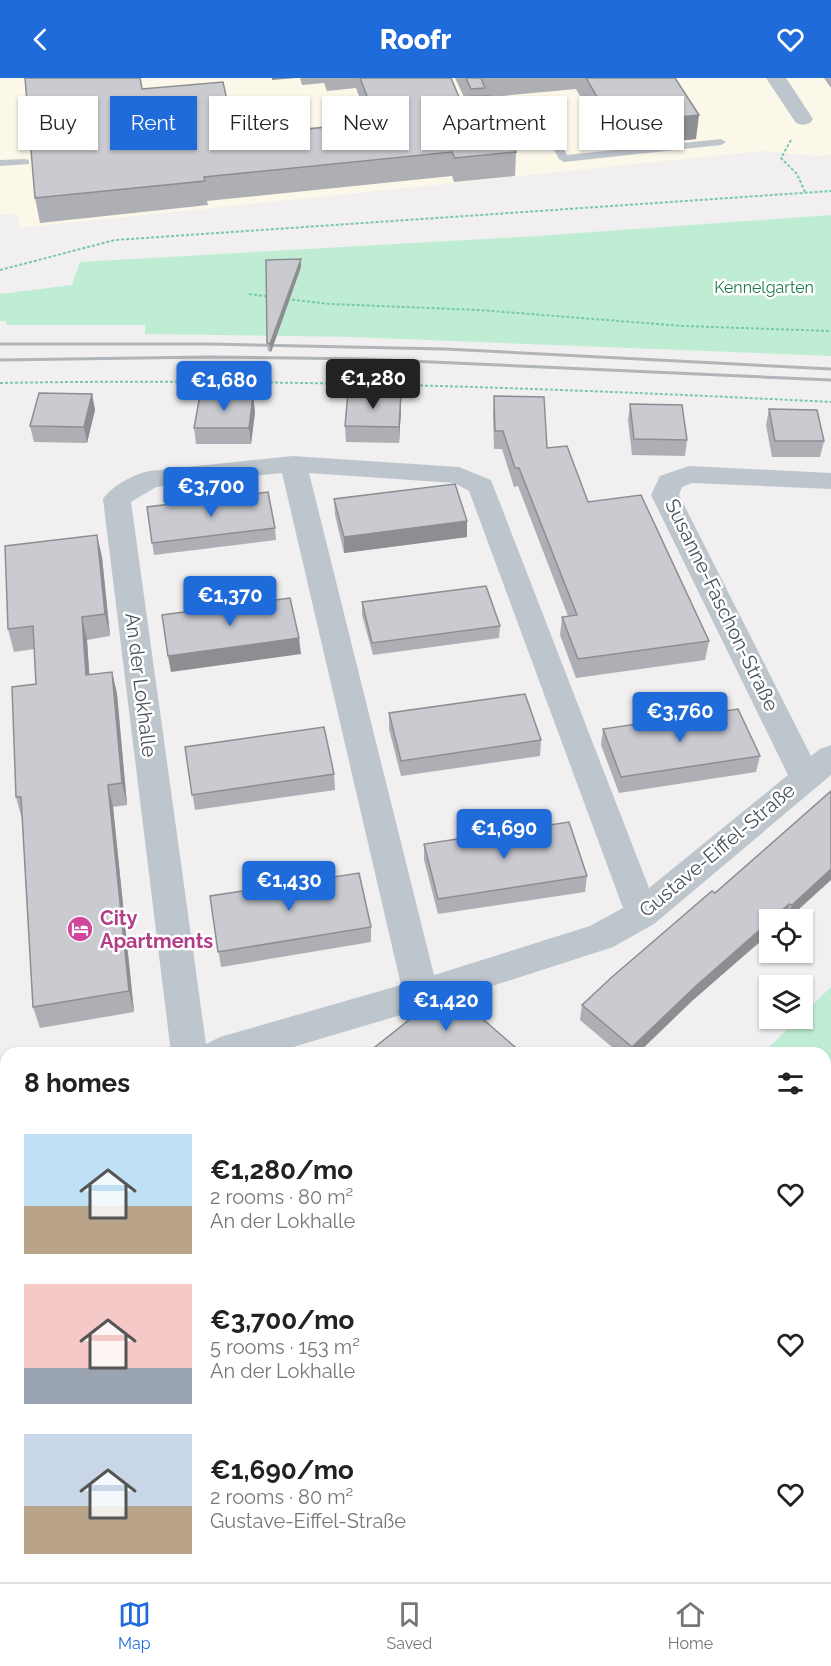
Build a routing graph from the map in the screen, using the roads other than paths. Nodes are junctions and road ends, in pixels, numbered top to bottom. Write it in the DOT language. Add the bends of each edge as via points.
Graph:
graph roads {
  1 [pos="776,78"];
  2 [pos="803,119"];
  3 [pos="721,142"];
  4 [pos="559,150"];
  5 [pos="25,162"];
  6 [pos="0,163"];
  7 [pos="293,464"];
  8 [pos="831,481"];
  9 [pos="818,766"];
  10 [pos="642,914"];
  11 [pos="421,994"];
  12 [pos="188,1047"];
  13 [pos="240,1047"];
  1 -- 2 [label="street"];
  3 -- 4 [label="lane" via="564,159"];
  5 -- 6 [label="lane"];
  7 -- 10 [label="street, An der Lokhalle" via="459,475 481,486"];
  7 -- 11 [label="street"];
  7 -- 12 [label="street, An der Lokhalle" via="149,479 117,499"];
  8 -- 9 [label="street, Susanne-Faschon-Straße" via="689,474 670,482 665,495"];
  9 -- 10 [label="street, Gustave-Eiffel-Straße"];
  10 -- 11 [label="street, Gustave-Eiffel-Straße" via="601,937"];
  11 -- 13 [label="street, Gustave-Eiffel-Straße"];
}
